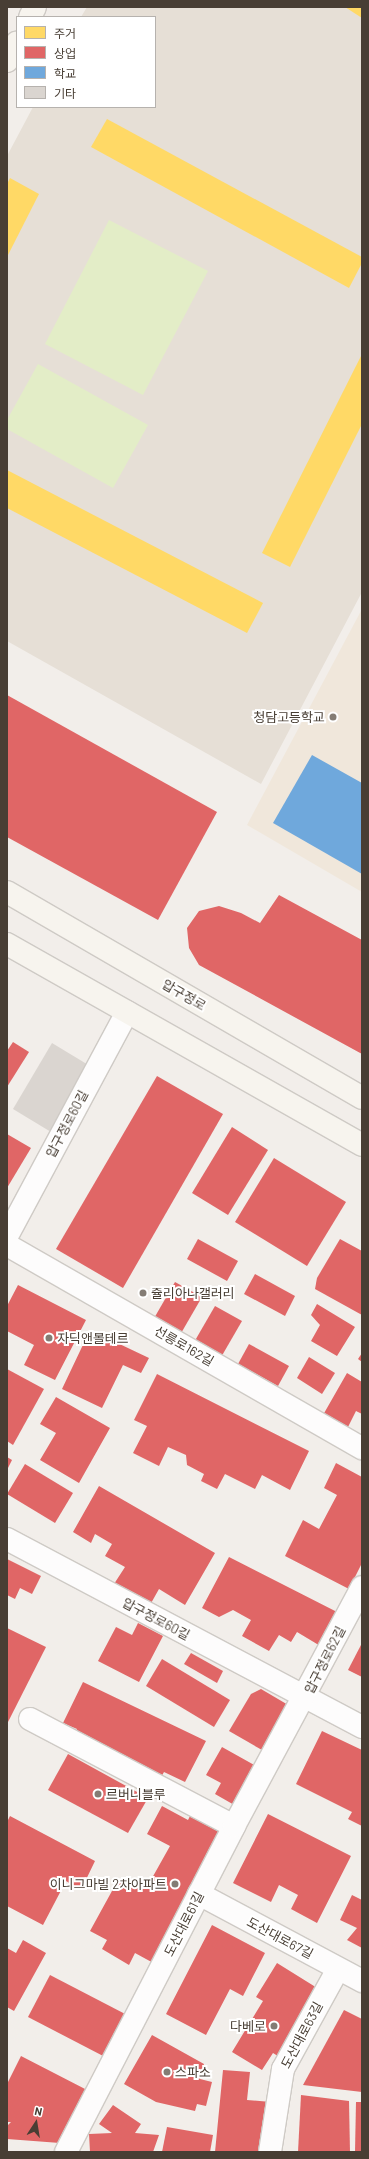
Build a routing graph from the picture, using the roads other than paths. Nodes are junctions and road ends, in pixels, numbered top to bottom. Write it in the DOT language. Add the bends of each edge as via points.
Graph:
graph roads {
  1 [pos="35,7"];
  2 [pos="30,16"];
  3 [pos="16,44"];
  4 [pos="7,61"];
  5 [pos="7,892"];
  6 [pos="7,944"];
  7 [pos="127,1012"];
  8 [pos="362,1098"];
  9 [pos="362,1145"];
  10 [pos="7,1236"];
  11 [pos="7,1245"];
  12 [pos="362,1448"];
  13 [pos="7,1539"];
  14 [pos="362,1587"];
  15 [pos="305,1697"];
  16 [pos="30,1719"];
  17 [pos="362,1727"];
  18 [pos="234,1826"];
  19 [pos="199,1894"];
  20 [pos="338,1969"];
  21 [pos="362,1981"];
  22 [pos="66,2152"];
  23 [pos="270,2152"];
  1 -- 2 [label="main road"];
  3 -- 4 [label="main road"];
  5 -- 8 [label="main road, 압구정로"];
  6 -- 7 [label="main road"];
  7 -- 9 [label="main road"];
  7 -- 10 [label="street, 압구정로60길"];
  11 -- 12 [label="street, 선릉로162길"];
  13 -- 15 [label="street, 압구정로60길"];
  14 -- 15 [label="street, 압구정로62길"];
  15 -- 17 [label="street, 압구정로62길"];
  15 -- 18 [label="street, 도산대로61길"];
  16 -- 18 [label="street"];
  18 -- 19 [label="street, 도산대로61길"];
  19 -- 20 [label="street, 도산대로67길"];
  19 -- 22 [label="street, 도산대로61길"];
  20 -- 21 [label="street, 도산대로67길"];
  20 -- 23 [label="street, 도산대로63길" via="283,2068"];
}
